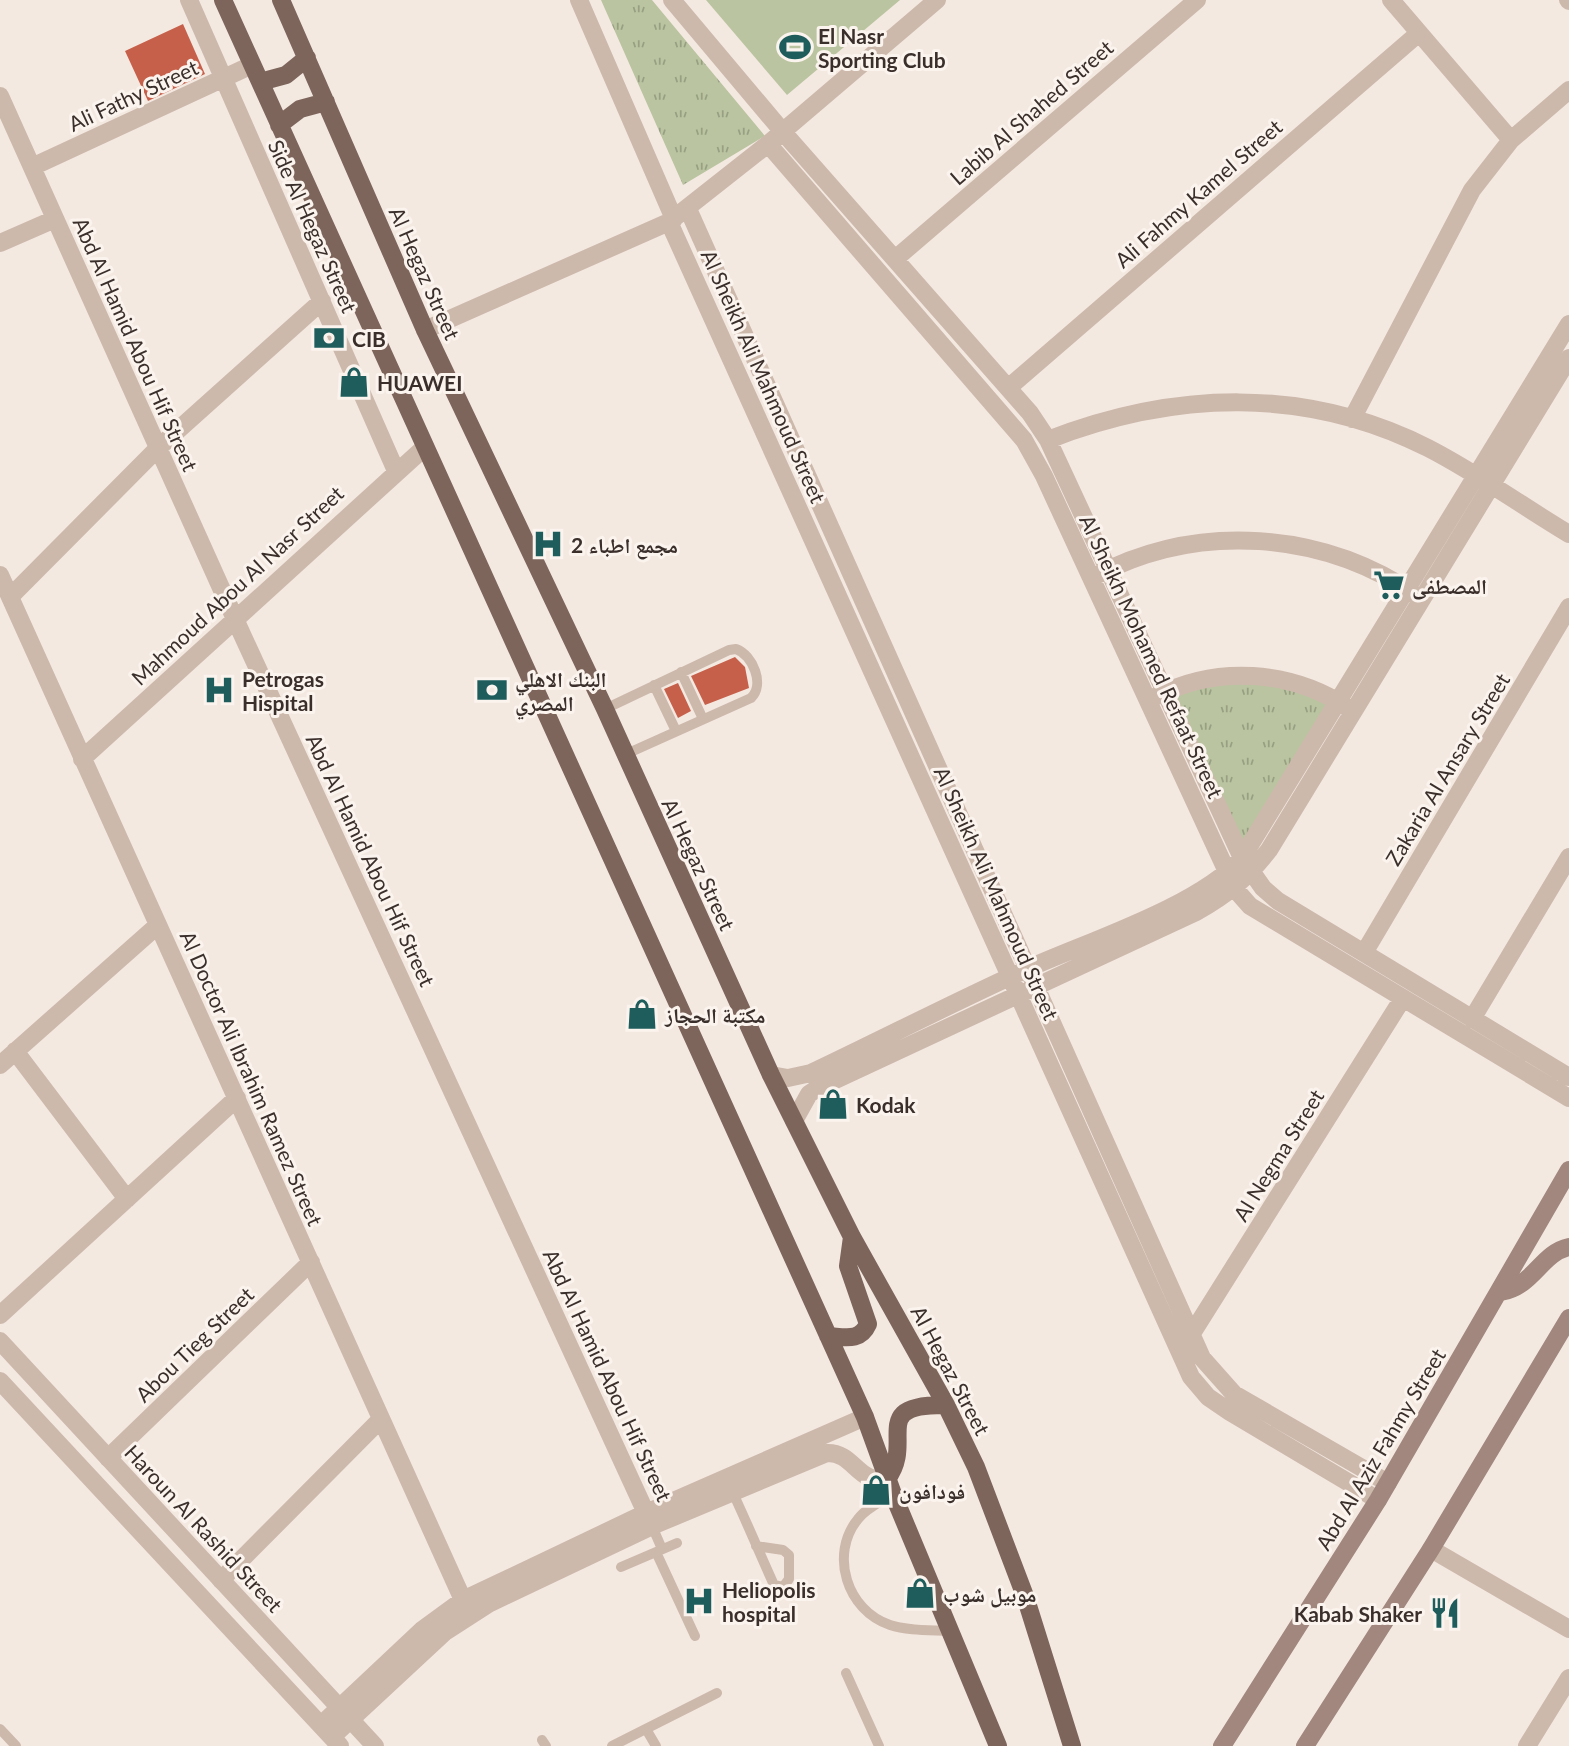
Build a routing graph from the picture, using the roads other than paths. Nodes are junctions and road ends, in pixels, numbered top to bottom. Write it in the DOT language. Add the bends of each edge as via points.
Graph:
graph roads {
  1 [pos="189,0"];
  2 [pos="223,0"];
  3 [pos="281,0"];
  4 [pos="579,0"];
  5 [pos="672,0"];
  6 [pos="937,0"];
  7 [pos="1197,0"];
  8 [pos="1391,0"];
  9 [pos="1419,33"];
  10 [pos="307,58"];
  11 [pos="256,74"];
  12 [pos="223,79"];
  13 [pos="1569,90"];
  14 [pos="0,96"];
  15 [pos="326,102"];
  16 [pos="279,125"];
  17 [pos="783,132"];
  18 [pos="1511,140"];
  19 [pos="768,144"];
  20 [pos="32,167"];
  21 [pos="677,217"];
  22 [pos="55,219"];
  23 [pos="0,243"];
  24 [pos="895,259"];
  25 [pos="322,301"];
  26 [pos="1569,325"];
  27 [pos="425,330"];
  28 [pos="1569,358"];
  29 [pos="1008,388"];
  30 [pos="1352,419"];
  31 [pos="1048,440"];
  32 [pos="425,447"];
  33 [pos="158,448"];
  34 [pos="396,471"];
  35 [pos="1483,481"];
  36 [pos="1569,534"];
  37 [pos="1108,569"];
  38 [pos="0,575"];
  39 [pos="1091,578"];
  40 [pos="1415,593"];
  41 [pos="10,597"];
  42 [pos="1569,607"];
  43 [pos="235,619"];
  44 [pos="681,672"];
  45 [pos="654,685"];
  46 [pos="1165,692"];
  47 [pos="1148,701"];
  48 [pos="1338,701"];
  49 [pos="605,709"];
  50 [pos="1353,711"];
  51 [pos="703,719"];
  52 [pos="676,731"];
  53 [pos="624,755"];
  54 [pos="82,759"];
  55 [pos="1569,857"];
  56 [pos="1247,866"];
  57 [pos="1231,882"];
  58 [pos="158,925"];
  59 [pos="1364,953"];
  60 [pos="1031,977"];
  61 [pos="1014,985"];
  62 [pos="1404,998"];
  63 [pos="1472,1019"];
  64 [pos="15,1051"];
  65 [pos="0,1065"];
  66 [pos="771,1075"];
  67 [pos="1569,1077"];
  68 [pos="237,1098"];
  69 [pos="1569,1098"];
  70 [pos="794,1121"];
  71 [pos="1569,1170"];
  72 [pos="127,1199"];
  73 [pos="852,1237"];
  74 [pos="1569,1247"];
  75 [pos="311,1262"];
  76 [pos="1501,1292"];
  77 [pos="0,1315"];
  78 [pos="1569,1318"];
  79 [pos="1191,1335"];
  80 [pos="828,1336"];
  81 [pos="0,1340"];
  82 [pos="0,1381"];
  83 [pos="946,1405"];
  84 [pos="865,1417"];
  85 [pos="381,1419"];
  86 [pos="108,1458"];
  87 [pos="1388,1483"];
  88 [pos="890,1486"];
  89 [pos="733,1493"];
  90 [pos="1378,1500"];
  91 [pos="649,1519"];
  92 [pos="677,1543"];
  93 [pos="756,1546"];
  94 [pos="1431,1549"];
  95 [pos="659,1551"];
  96 [pos="621,1567"];
  97 [pos="221,1580"];
  98 [pos="463,1600"];
  99 [pos="1569,1629"];
  100 [pos="949,1631"];
  101 [pos="695,1636"];
  102 [pos="846,1673"];
  103 [pos="1569,1678"];
  104 [pos="717,1692"];
  105 [pos="345,1713"];
  106 [pos="0,1729"];
  107 [pos="646,1729"];
  108 [pos="332,1735"];
  109 [pos="16,1746"];
  110 [pos="375,1746"];
  111 [pos="612,1746"];
  112 [pos="656,1746"];
  113 [pos="878,1746"];
  114 [pos="998,1746"];
  115 [pos="1072,1746"];
  116 [pos="1222,1746"];
  117 [pos="1305,1746"];
  118 [pos="1527,1746"];
  1 -- 12 [label="street, Side Al Hegaz Street"];
  2 -- 11 [label="main road"];
  3 -- 10 [label="main road, Al Hegaz Street"];
  4 -- 21 [label="street"];
  5 -- 17 [label="street, Al Sheikh Mohamed Refaat Street"];
  6 -- 17 [label="street"];
  7 -- 24 [label="street, Labib Al Shahed Street"];
  8 -- 9 [label="street"];
  9 -- 18 [label="street"];
  9 -- 29 [label="street, Ali Fahmy Kamel Street"];
  10 -- 11 [label="main road" via="286,75"];
  10 -- 15 [label="main road, Al Hegaz Street"];
  11 -- 12 [label="street, Ali Fathy Street"];
  11 -- 16 [label="main road"];
  12 -- 20 [label="street, Ali Fathy Street"];
  12 -- 25 [label="street, Side Al Hegaz Street"];
  13 -- 18 [label="street"];
  14 -- 20 [label="street, Abd Al Hamid Abou Hif Street"];
  15 -- 16 [label="main road" via="300,109"];
  15 -- 27 [label="main road, Al Hegaz Street"];
  16 -- 32 [label="main road"];
  17 -- 19 [label="street"];
  17 -- 24 [label="street, Al Sheikh Mohamed Refaat Street"];
  18 -- 30 [label="street" via="1472,190"];
  19 -- 21 [label="street"];
  19 -- 39 [label="street, Al Sheikh Mohamed Refaat Street" via="1012,423 1040,467"];
  20 -- 22 [label="street, Abd Al Hamid Abou Hif Street"];
  21 -- 27 [label="street"];
  21 -- 60 [label="street, Al Sheikh Ali Mahmoud Street"];
  21 -- 61 [label="street, Al Sheikh Ali Mahmoud Street"];
  22 -- 23 [label="street"];
  22 -- 33 [label="street, Abd Al Hamid Abou Hif Street"];
  24 -- 29 [label="street, Al Sheikh Mohamed Refaat Street"];
  25 -- 33 [label="street"];
  25 -- 34 [label="street, Side Al Hegaz Street"];
  26 -- 35 [label="street"];
  27 -- 49 [label="main road, Al Hegaz Street"];
  28 -- 35 [label="street"];
  29 -- 31 [label="street, Al Sheikh Mohamed Refaat Street"];
  30 -- 31 [label="street" via="1265,403 1176,405 1111,418"];
  30 -- 35 [label="street" via="1404,437"];
  31 -- 37 [label="street, Al Sheikh Mohamed Refaat Street"];
  32 -- 34 [label="street, Mahmoud Abou Al Nasr Street"];
  32 -- 80 [label="main road"];
  33 -- 41 [label="street"];
  33 -- 43 [label="street, Abd Al Hamid Abou Hif Street"];
  34 -- 43 [label="street, Mahmoud Abou Al Nasr Street"];
  35 -- 36 [label="street"];
  35 -- 40 [label="street"];
  37 -- 39 [label="street"];
  37 -- 40 [label="street" via="1162,550 1208,541 1277,542 1345,558"];
  37 -- 46 [label="street, Al Sheikh Mohamed Refaat Street"];
  38 -- 41 [label="street, Al Doctor Ali Ibrahim Ramez Street"];
  39 -- 47 [label="street, Al Sheikh Mohamed Refaat Street"];
  40 -- 48 [label="street"];
  40 -- 50 [label="street"];
  41 -- 54 [label="street, Al Doctor Ali Ibrahim Ramez Street"];
  42 -- 59 [label="street, Zakaria Al Ansary Street"];
  43 -- 54 [label="street, Mahmoud Abou Al Nasr Street"];
  43 -- 91 [label="street, Abd Al Hamid Abou Hif Street"];
  44 -- 45 [label="lane"];
  44 -- 51 [label="lane"];
  44 -- 51 [label="lane" via="729,650 748,656 758,680 756,693"];
  45 -- 49 [label="lane"];
  45 -- 52 [label="lane"];
  46 -- 47 [label="street"];
  46 -- 48 [label="street" via="1201,680 1240,675 1290,681"];
  46 -- 56 [label="street, Al Sheikh Mohamed Refaat Street"];
  47 -- 57 [label="street, Al Sheikh Mohamed Refaat Street"];
  48 -- 50 [label="street"];
  48 -- 56 [label="street"];
  49 -- 53 [label="main road, Al Hegaz Street"];
  50 -- 56 [label="street"];
  51 -- 52 [label="lane"];
  52 -- 53 [label="lane"];
  53 -- 66 [label="main road, Al Hegaz Street"];
  54 -- 58 [label="street, Al Doctor Ali Ibrahim Ramez Street"];
  55 -- 63 [label="street"];
  56 -- 57 [label="street"];
  56 -- 59 [label="street, Al Sheikh Mohamed Refaat Street" via="1278,901"];
  57 -- 60 [label="street" via="1190,897"];
  57 -- 62 [label="street, Al Sheikh Mohamed Refaat Street" via="1250,906"];
  58 -- 64 [label="street"];
  58 -- 68 [label="street, Al Doctor Ali Ibrahim Ramez Street"];
  59 -- 63 [label="street, Al Sheikh Mohamed Refaat Street"];
  60 -- 61 [label="street"];
  60 -- 79 [label="street, Al Sheikh Ali Mahmoud Street"];
  61 -- 66 [label="street" via="811,1073 788,1078"];
  61 -- 70 [label="street" via="818,1088 809,1094"];
  61 -- 90 [label="street, Al Sheikh Ali Mahmoud Street" via="1191,1377 1208,1397 1230,1412"];
  62 -- 69 [label="street, Al Sheikh Mohamed Refaat Street"];
  62 -- 79 [label="street, Al Negma Street"];
  63 -- 67 [label="street, Al Sheikh Mohamed Refaat Street"];
  64 -- 65 [label="street"];
  64 -- 72 [label="street"];
  66 -- 70 [label="main road, Al Hegaz Street"];
  68 -- 72 [label="street"];
  68 -- 75 [label="street, Al Doctor Ali Ibrahim Ramez Street"];
  70 -- 73 [label="main road, Al Hegaz Street"];
  71 -- 76 [label="main road, Abd Al Aziz Fahmy Street"];
  72 -- 77 [label="street"];
  73 -- 80 [label="main road" via="848,1266 868,1324 855,1338"];
  73 -- 83 [label="main road, Al Hegaz Street"];
  74 -- 76 [label="main road" via="1554,1253 1523,1285"];
  75 -- 85 [label="street, Al Doctor Ali Ibrahim Ramez Street"];
  75 -- 86 [label="street, Abou Tieg Street"];
  76 -- 87 [label="main road, Abd Al Aziz Fahmy Street"];
  78 -- 94 [label="main road"];
  79 -- 87 [label="street, Al Sheikh Ali Mahmoud Street" via="1202,1358 1234,1394"];
  80 -- 84 [label="main road"];
  81 -- 86 [label="street, Haroun Al Rashid Street"];
  82 -- 108 [label="street"];
  83 -- 88 [label="main road" via="916,1405 903,1414"];
  83 -- 115 [label="main road, Al Hegaz Street" via="1002,1531"];
  84 -- 88 [label="main road"];
  84 -- 91 [label="street"];
  85 -- 97 [label="street"];
  85 -- 98 [label="street, Al Doctor Ali Ibrahim Ramez Street"];
  86 -- 97 [label="street, Haroun Al Rashid Street"];
  87 -- 90 [label="main road, Abd Al Aziz Fahmy Street"];
  88 -- 89 [label="street" via="864,1477 844,1457 827,1453"];
  88 -- 100 [label="main road"];
  88 -- 100 [label="lane" via="849,1533 844,1551 849,1589 859,1605 890,1625"];
  89 -- 91 [label="street"];
  89 -- 93 [label="lane"];
  90 -- 116 [label="main road, Abd Al Aziz Fahmy Street"];
  91 -- 95 [label="lane"];
  91 -- 98 [label="street"];
  91 -- 105 [label="street" via="467,1616"];
  92 -- 95 [label="lane"];
  93 -- 93 [label="lane" via="774,1585 783,1587 789,1579 789,1555"];
  94 -- 99 [label="street"];
  94 -- 117 [label="main road"];
  95 -- 96 [label="lane"];
  95 -- 101 [label="lane"];
  97 -- 105 [label="street, Haroun Al Rashid Street"];
  98 -- 105 [label="street" via="422,1630"];
  100 -- 114 [label="main road"];
  102 -- 113 [label="lane"];
  103 -- 118 [label="street"];
  104 -- 107 [label="lane"];
  105 -- 108 [label="street"];
  105 -- 110 [label="street, Haroun Al Rashid Street"];
  106 -- 109 [label="lane"];
  107 -- 111 [label="lane"];
  107 -- 112 [label="lane"];
}
